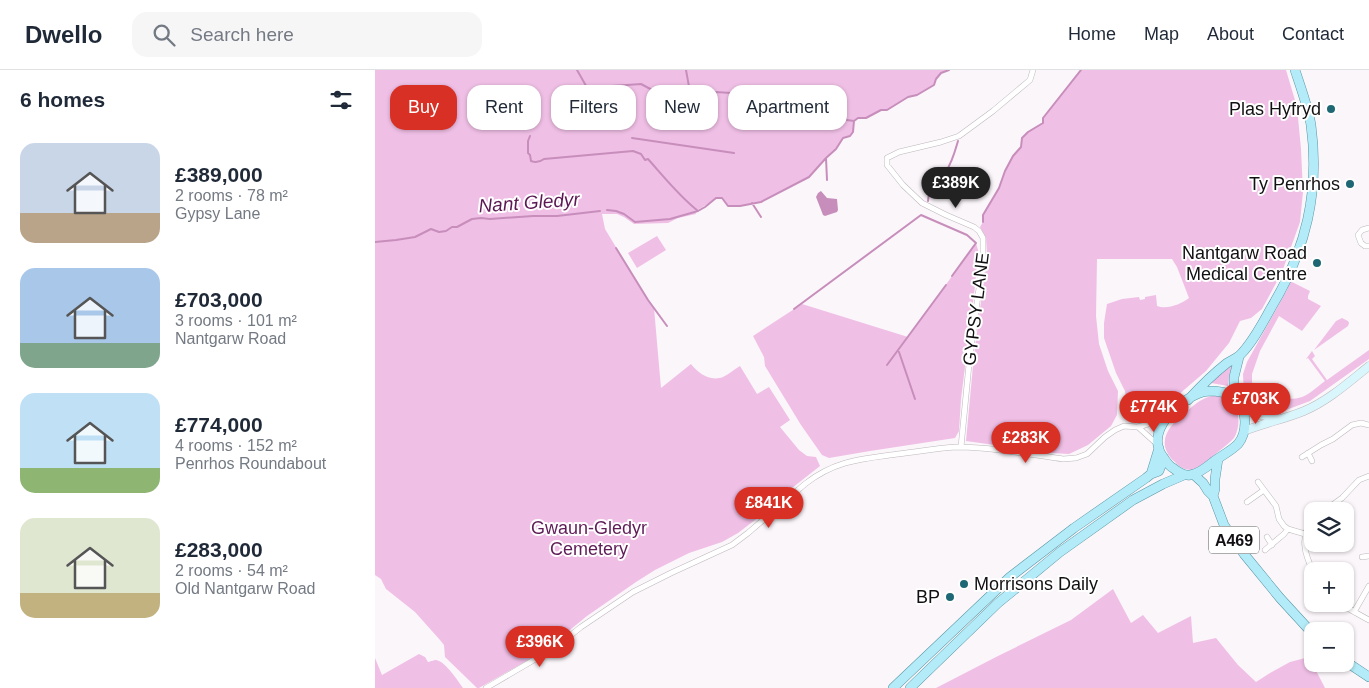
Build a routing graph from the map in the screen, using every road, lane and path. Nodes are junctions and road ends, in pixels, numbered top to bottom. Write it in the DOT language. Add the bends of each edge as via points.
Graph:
graph roads {
  1 [pos="1033,70"];
  2 [pos="1295,70"];
  3 [pos="1369,228"];
  4 [pos="1369,246"];
  5 [pos="1239,357"];
  6 [pos="1369,366"];
  7 [pos="1232,396"];
  8 [pos="1188,400"];
  9 [pos="1242,408"];
  10 [pos="1165,419"];
  11 [pos="1278,419"];
  12 [pos="1369,424"];
  13 [pos="1138,427"];
  14 [pos="1245,431"];
  15 [pos="1158,446"];
  16 [pos="961,447"];
  17 [pos="1308,453"];
  18 [pos="1302,457"];
  19 [pos="1164,458"];
  20 [pos="1218,459"];
  21 [pos="1312,461"];
  22 [pos="1151,474"];
  23 [pos="1188,475"];
  24 [pos="1369,476"];
  25 [pos="1258,482"];
  26 [pos="1264,490"];
  27 [pos="1213,496"];
  28 [pos="1247,502"];
  29 [pos="1336,502"];
  30 [pos="1288,529"];
  31 [pos="1304,534"];
  32 [pos="1267,537"];
  33 [pos="1272,545"];
  34 [pos="1265,550"];
  35 [pos="1369,556"];
  36 [pos="1362,557"];
  37 [pos="1369,586"];
  38 [pos="1354,612"];
  39 [pos="1369,620"];
  40 [pos="1304,624"];
  41 [pos="1354,667"];
  42 [pos="1369,677"];
  43 [pos="486,688"];
  44 [pos="893,688"];
  45 [pos="910,688"];
  1 -- 16 [label="street, GYPSY LANE" via="1030,80 959,136 887,158 890,170 922,203 974,227 983,238"];
  2 -- 5 [label="main road" via="1311,124 1313,192 1307,224 1279,295"];
  3 -- 4 [label="street" via="1362,230 1358,238 1362,245"];
  5 -- 7 [label="main road"];
  5 -- 8 [label="main road" via="1229,362"];
  6 -- 11 [label="main road" via="1321,402"];
  7 -- 8 [label="main road" via="1215,391"];
  7 -- 9 [label="main road"];
  8 -- 10 [label="main road"];
  9 -- 11 [label="main road"];
  9 -- 14 [label="main road"];
  10 -- 13 [label="street"];
  10 -- 15 [label="main road" via="1158,433"];
  11 -- 14 [label="main road"];
  12 -- 17 [label="street" via="1351,425"];
  13 -- 15 [label="street"];
  13 -- 16 [label="street" via="1124,426 1115,430 1087,454 1070,459"];
  14 -- 20 [label="main road" via="1239,443"];
  15 -- 19 [label="main road"];
  15 -- 22 [label="main road"];
  16 -- 43 [label="street" via="857,459 827,470 805,484 732,545 633,592 556,647"];
  17 -- 18 [label="street"];
  17 -- 21 [label="street"];
  19 -- 22 [label="main road" via="1159,470"];
  19 -- 23 [label="main road" via="1171,467"];
  20 -- 23 [label="main road"];
  20 -- 27 [label="main road, A469"];
  22 -- 44 [label="main road" via="1010,577"];
  23 -- 27 [label="main road, A469" via="1203,483"];
  23 -- 45 [label="main road" via="1133,500 1060,552 999,603"];
  24 -- 29 [label="street" via="1359,480"];
  25 -- 26 [label="street"];
  26 -- 28 [label="street"];
  26 -- 30 [label="street"];
  27 -- 40 [label="main road, A469" via="1224,525 1244,554"];
  30 -- 31 [label="street"];
  30 -- 33 [label="street"];
  32 -- 33 [label="street"];
  33 -- 34 [label="street"];
  35 -- 36 [label="street"];
  37 -- 38 [label="street"];
  38 -- 39 [label="street"];
  41 -- 42 [label="main road"];
}
